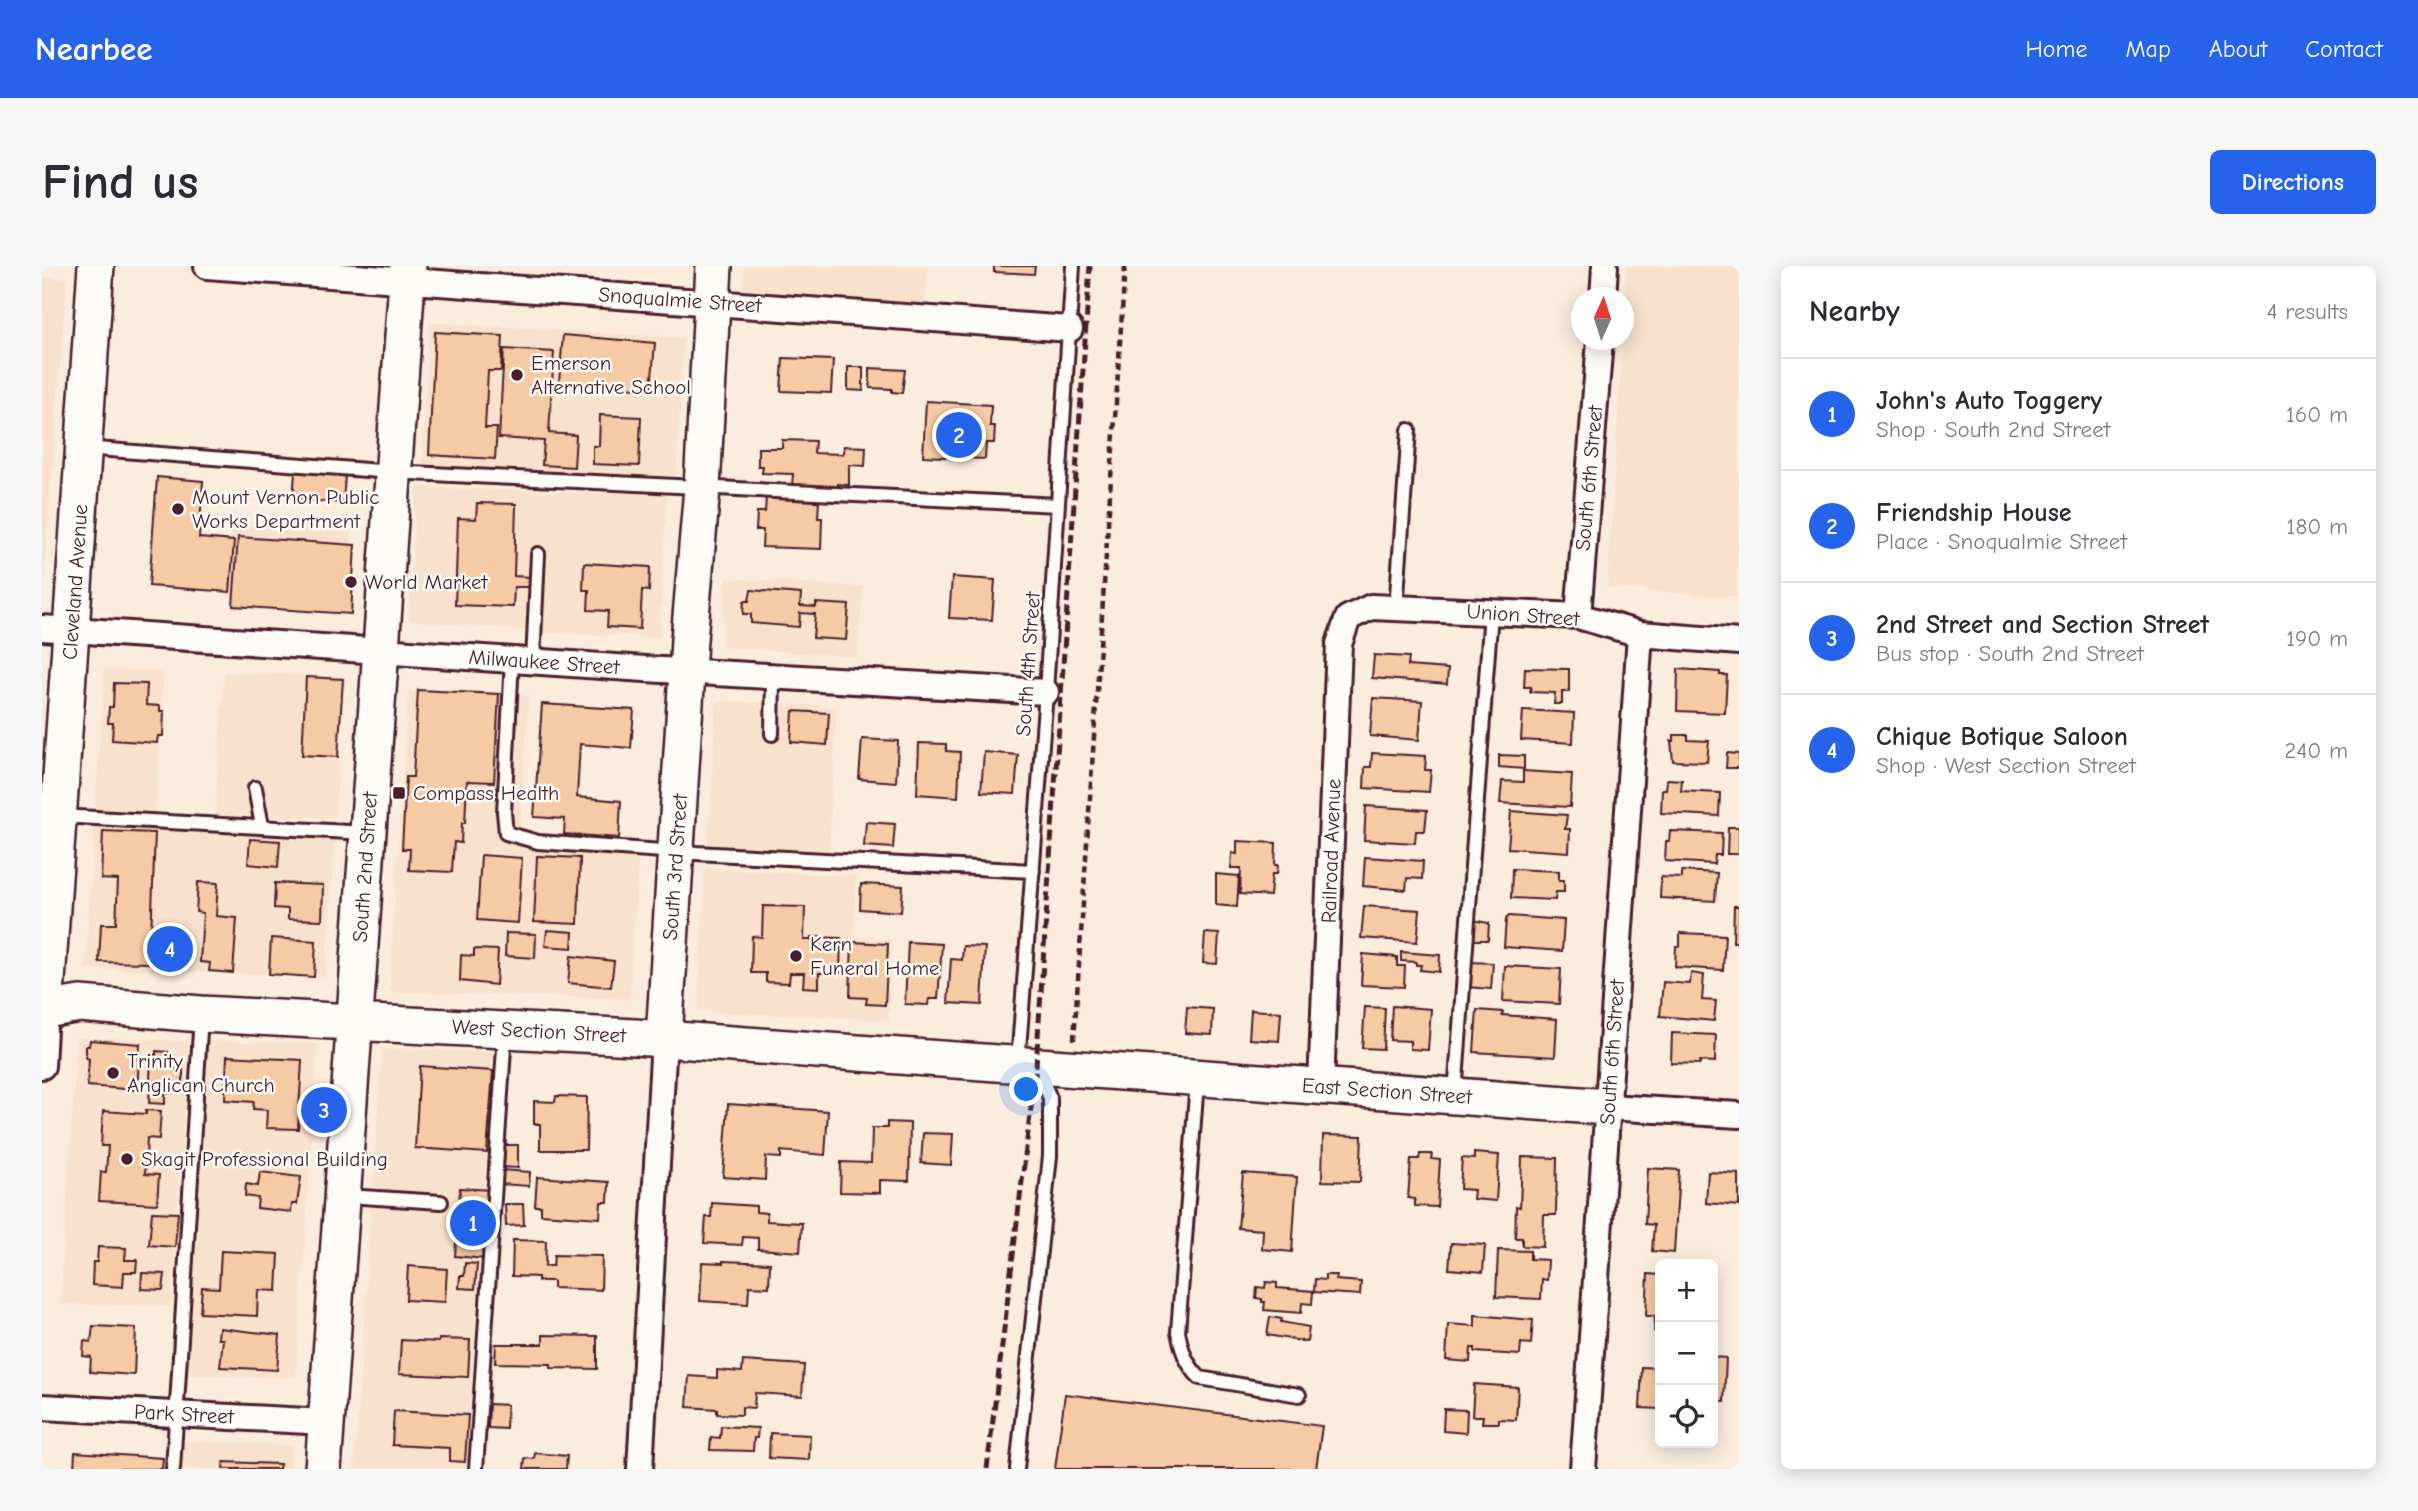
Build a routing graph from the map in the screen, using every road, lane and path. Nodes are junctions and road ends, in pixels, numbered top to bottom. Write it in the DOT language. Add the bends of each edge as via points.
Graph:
graph roads {
  1 [pos="96,266"];
  2 [pos="207,266"];
  3 [pos="713,266"];
  4 [pos="1073,266"];
  5 [pos="1125,266"];
  6 [pos="1605,266"];
  7 [pos="407,273"];
  8 [pos="1604,287"];
  9 [pos="711,302"];
  10 [pos="1070,329"];
  11 [pos="1599,350"];
  12 [pos="1409,430"];
  13 [pos="84,448"];
  14 [pos="392,472"];
  15 [pos="702,488"];
  16 [pos="1058,505"];
  17 [pos="538,554"];
  18 [pos="1396,609"];
  19 [pos="1492,612"];
  20 [pos="1578,616"];
  21 [pos="1348,618"];
  22 [pos="57,629"];
  23 [pos="1640,634"];
  24 [pos="1739,642"];
  25 [pos="381,651"];
  26 [pos="522,661"];
  27 [pos="687,672"];
  28 [pos="773,677"];
  29 [pos="1046,692"];
  30 [pos="772,734"];
  31 [pos="255,788"];
  32 [pos="59,816"];
  33 [pos="262,827"];
  34 [pos="368,834"];
  35 [pos="676,852"];
  36 [pos="1033,871"];
  37 [pos="44,1010"];
  38 [pos="201,1014"];
  39 [pos="354,1021"];
  40 [pos="505,1029"];
  41 [pos="664,1039"];
  42 [pos="1027,1065"];
  43 [pos="42,1066"];
  44 [pos="1072,1069"];
  45 [pos="1198,1077"];
  46 [pos="1321,1086"];
  47 [pos="1455,1096"];
  48 [pos="1608,1107"];
  49 [pos="1739,1115"];
  50 [pos="342,1196"];
  51 [pos="441,1202"];
  52 [pos="1299,1395"];
  53 [pos="42,1407"];
  54 [pos="176,1414"];
  55 [pos="327,1422"];
  56 [pos="173,1469"];
  57 [pos="323,1469"];
  58 [pos="476,1469"];
  59 [pos="640,1469"];
  60 [pos="1017,1469"];
  61 [pos="1583,1469"];
  1 -- 13 [label="street, Cleveland Avenue"];
  2 -- 7 [label="street, Snoqualmie Street"];
  3 -- 9 [label="street, South 3rd Street"];
  4 -- 10 [label="lane, South 4th Street"];
  5 -- 44 [label="path"];
  6 -- 8 [label="street"];
  7 -- 9 [label="street, Snoqualmie Street"];
  7 -- 14 [label="street, South 2nd Street"];
  9 -- 10 [label="street, Snoqualmie Street"];
  9 -- 15 [label="street, South 3rd Street"];
  10 -- 16 [label="lane, South 4th Street"];
  11 -- 20 [label="street, South 6th Street"];
  12 -- 18 [label="lane"];
  13 -- 14 [label="lane"];
  13 -- 22 [label="street, Cleveland Avenue"];
  14 -- 15 [label="lane"];
  14 -- 25 [label="street, South 2nd Street"];
  15 -- 16 [label="lane"];
  15 -- 27 [label="street, South 3rd Street"];
  16 -- 29 [label="lane, South 4th Street"];
  17 -- 26 [label="lane"];
  18 -- 19 [label="street, Union Street"];
  18 -- 21 [label="street, Union Street" via="1371,607"];
  19 -- 20 [label="street, Union Street"];
  19 -- 47 [label="lane"];
  20 -- 23 [label="street, Union Street"];
  21 -- 46 [label="street, Railroad Avenue" via="1339,643"];
  22 -- 25 [label="street, Milwaukee Street"];
  22 -- 32 [label="street, Cleveland Avenue"];
  23 -- 24 [label="street, Union Street"];
  23 -- 48 [label="street, South 6th Street"];
  25 -- 26 [label="street, Milwaukee Street"];
  25 -- 34 [label="street, South 2nd Street"];
  26 -- 27 [label="street, Milwaukee Street"];
  26 -- 35 [label="lane" via="504,812 506,833 538,842"];
  27 -- 28 [label="street, Milwaukee Street"];
  27 -- 35 [label="street, South 3rd Street"];
  28 -- 29 [label="street, Milwaukee Street"];
  28 -- 30 [label="lane"];
  29 -- 36 [label="lane, South 4th Street"];
  31 -- 33 [label="lane"];
  32 -- 33 [label="lane"];
  32 -- 37 [label="street, Cleveland Avenue"];
  33 -- 34 [label="lane"];
  34 -- 39 [label="street, South 2nd Street"];
  35 -- 36 [label="lane"];
  35 -- 41 [label="street, South 3rd Street"];
  36 -- 42 [label="lane, South 4th Street"];
  37 -- 38 [label="street, West Section Street" via="80,1004"];
  37 -- 43 [label="street, Cleveland Avenue"];
  38 -- 39 [label="street, West Section Street"];
  38 -- 54 [label="lane"];
  39 -- 40 [label="street, West Section Street"];
  39 -- 50 [label="street, South 2nd Street"];
  40 -- 41 [label="street, West Section Street"];
  40 -- 58 [label="lane"];
  41 -- 42 [label="street, West Section Street"];
  41 -- 59 [label="street, South 3rd Street"];
  42 -- 44 [label="street, East Section Street"];
  42 -- 60 [label="lane" via="1050,1098 1051,1156"];
  44 -- 45 [label="street, East Section Street"];
  45 -- 46 [label="street, East Section Street"];
  45 -- 52 [label="lane" via="1178,1332 1183,1354 1200,1378"];
  46 -- 47 [label="street, East Section Street"];
  47 -- 48 [label="street, East Section Street"];
  48 -- 49 [label="street, East Section Street"];
  48 -- 61 [label="street, South 6th Street"];
  50 -- 51 [label="lane"];
  50 -- 55 [label="street, South 2nd Street"];
  53 -- 54 [label="street, Park Street"];
  54 -- 55 [label="street, Park Street"];
  54 -- 56 [label="lane"];
  55 -- 57 [label="street, South 2nd Street"];
}
